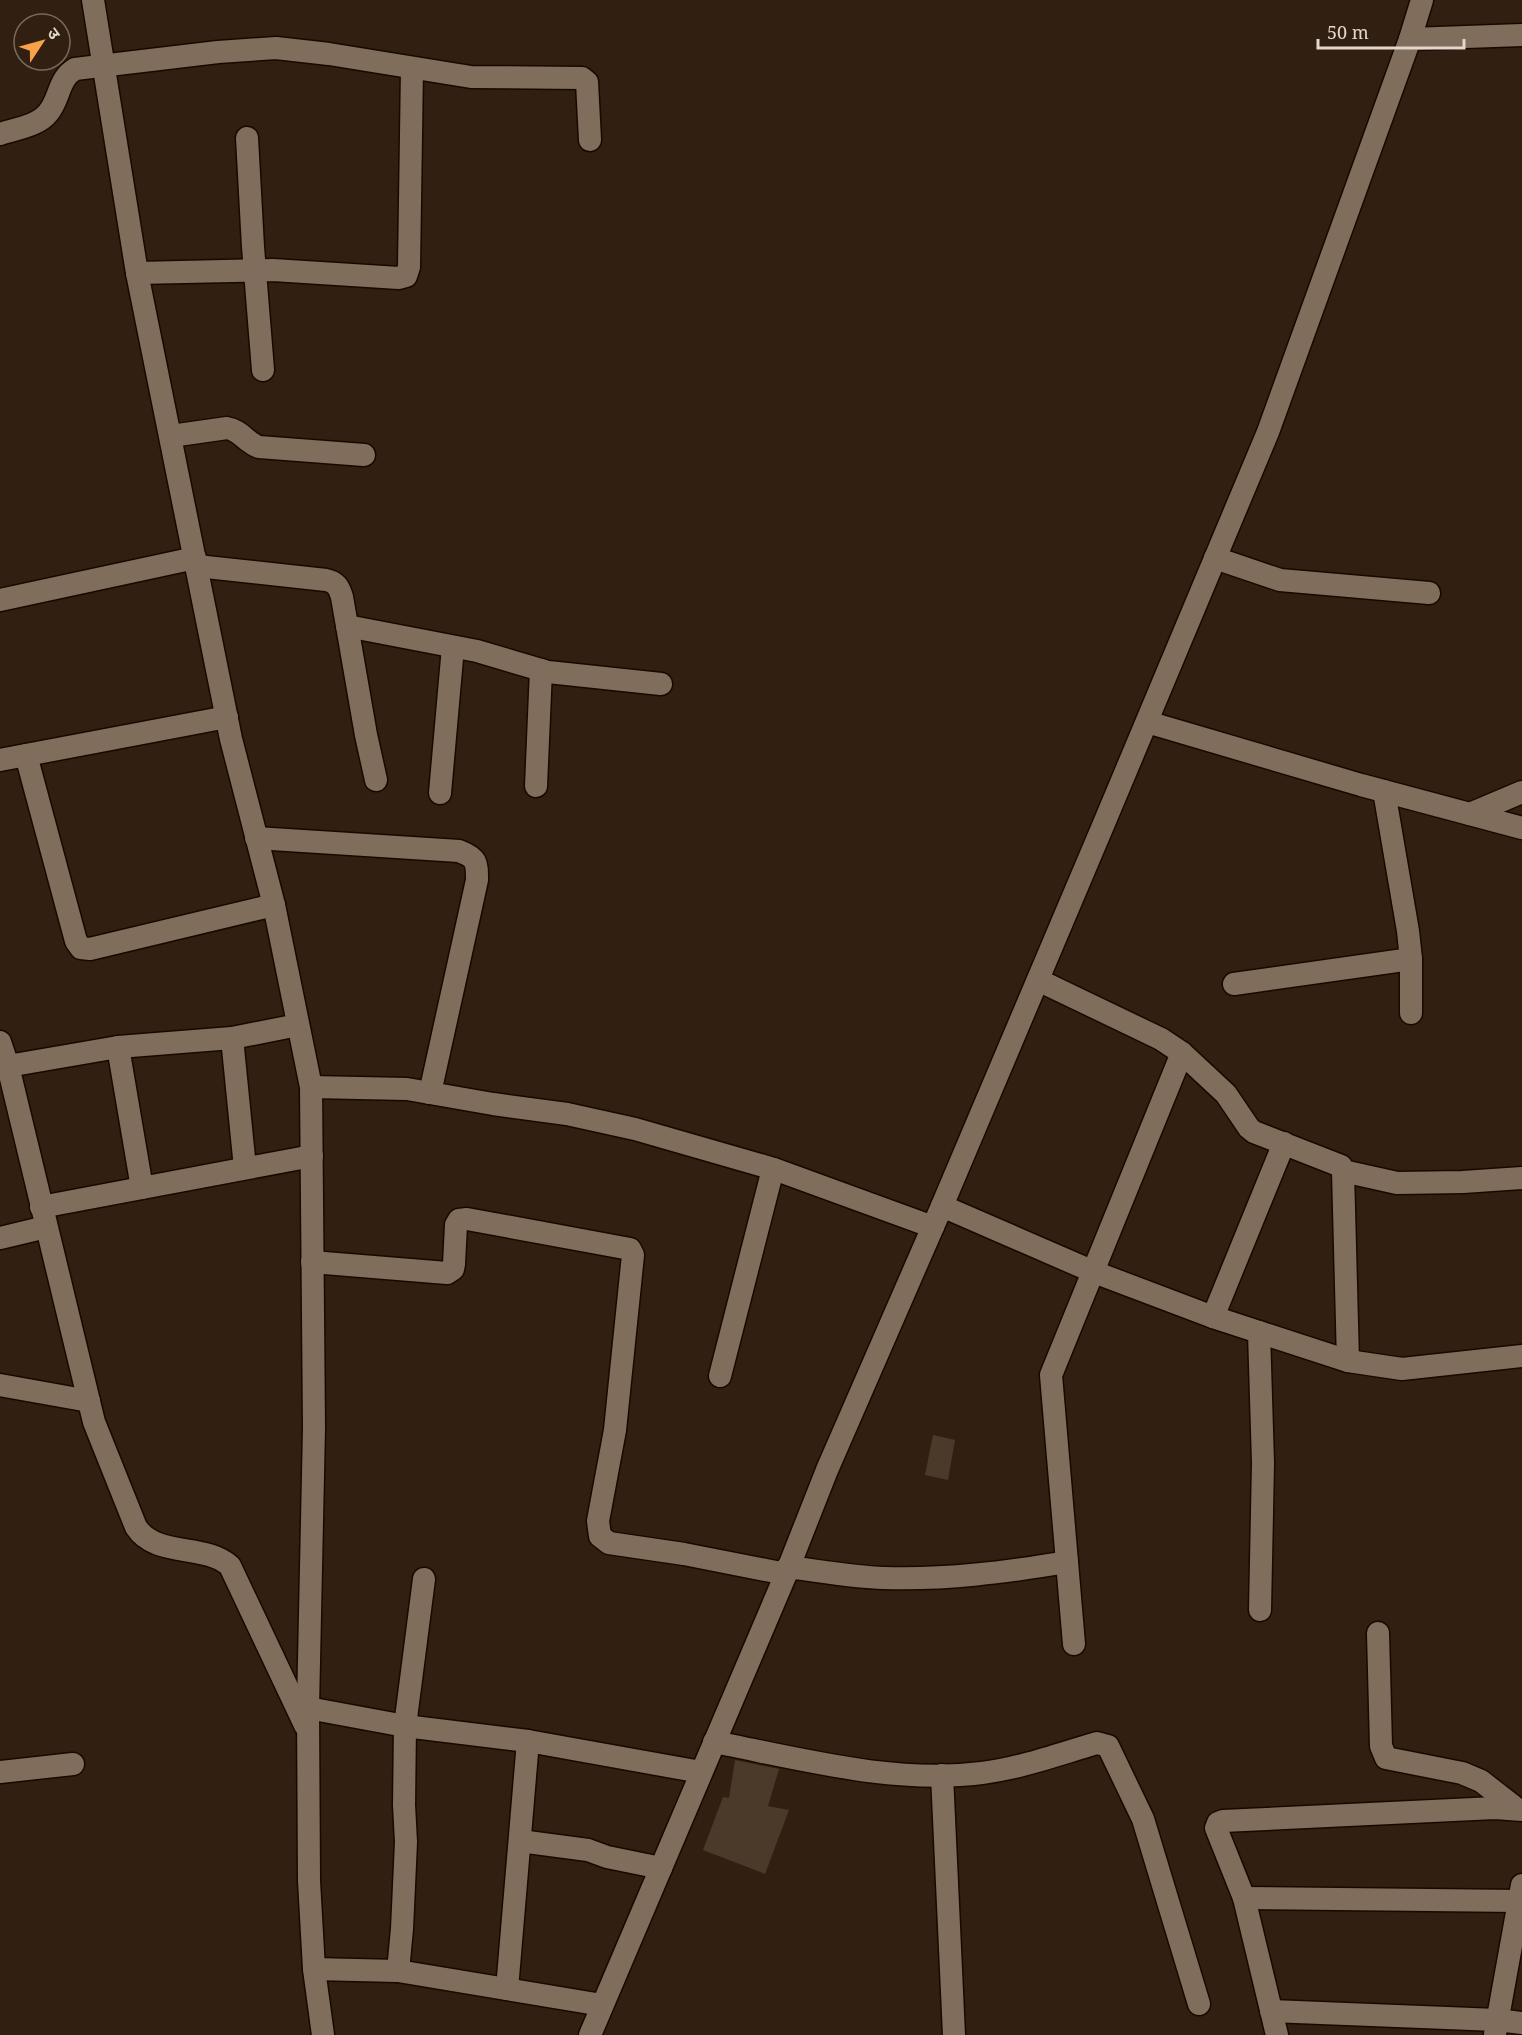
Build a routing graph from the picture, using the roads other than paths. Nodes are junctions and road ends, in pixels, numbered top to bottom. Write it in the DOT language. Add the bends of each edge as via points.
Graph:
graph roads {
  1 [pos="93,0"];
  2 [pos="1422,0"];
  3 [pos="1522,35"];
  4 [pos="1410,39"];
  5 [pos="103,66"];
  6 [pos="412,69"];
  7 [pos="0,134"];
  8 [pos="247,138"];
  9 [pos="590,140"];
  10 [pos="256,270"];
  11 [pos="137,273"];
  12 [pos="263,370"];
  13 [pos="171,436"];
  14 [pos="364,455"];
  15 [pos="1215,558"];
  16 [pos="196,562"];
  17 [pos="1429,593"];
  18 [pos="0,600"];
  19 [pos="347,626"];
  20 [pos="453,647"];
  21 [pos="541,670"];
  22 [pos="661,684"];
  23 [pos="226,717"];
  24 [pos="1147,722"];
  25 [pos="26,755"];
  26 [pos="0,760"];
  27 [pos="376,780"];
  28 [pos="536,786"];
  29 [pos="1384,791"];
  30 [pos="1522,792"];
  31 [pos="440,793"];
  32 [pos="1470,814"];
  33 [pos="1522,828"];
  34 [pos="256,838"];
  35 [pos="274,905"];
  36 [pos="1411,959"];
  37 [pos="1038,980"];
  38 [pos="1234,984"];
  39 [pos="1411,1013"];
  40 [pos="298,1025"];
  41 [pos="231,1038"];
  42 [pos="0,1042"];
  43 [pos="118,1047"];
  44 [pos="1182,1053"];
  45 [pos="8,1066"];
  46 [pos="311,1087"];
  47 [pos="430,1094"];
  48 [pos="1284,1143"];
  49 [pos="312,1156"];
  50 [pos="245,1168"];
  51 [pos="773,1169"];
  52 [pos="1343,1170"];
  53 [pos="1522,1178"];
  54 [pos="142,1188"];
  55 [pos="942,1206"];
  56 [pos="44,1217"];
  57 [pos="933,1227"];
  58 [pos="0,1238"];
  59 [pos="312,1262"];
  60 [pos="1094,1272"];
  61 [pos="1213,1317"];
  62 [pos="1259,1332"];
  63 [pos="1522,1356"];
  64 [pos="1348,1361"];
  65 [pos="720,1376"];
  66 [pos="0,1385"];
  67 [pos="89,1401"];
  68 [pos="1067,1562"];
  69 [pos="787,1570"];
  70 [pos="424,1579"];
  71 [pos="1260,1610"];
  72 [pos="1378,1633"];
  73 [pos="1074,1644"];
  74 [pos="308,1708"];
  75 [pos="405,1726"];
  76 [pos="308,1731"];
  77 [pos="528,1741"];
  78 [pos="714,1742"];
  79 [pos="73,1764"];
  80 [pos="0,1772"];
  81 [pos="701,1772"];
  82 [pos="942,1775"];
  83 [pos="1519,1810"];
  84 [pos="520,1841"];
  85 [pos="661,1868"];
  86 [pos="1521,1893"];
  87 [pos="1244,1898"];
  88 [pos="314,1969"];
  89 [pos="398,1971"];
  90 [pos="507,1989"];
  91 [pos="1199,2004"];
  92 [pos="602,2005"];
  93 [pos="1271,2011"];
  94 [pos="1522,2023"];
  95 [pos="1496,2027"];
  96 [pos="323,2035"];
  97 [pos="590,2035"];
  98 [pos="954,2035"];
  99 [pos="1277,2035"];
  1 -- 5 [label="street"];
  2 -- 4 [label="street"];
  3 -- 4 [label="street"];
  4 -- 15 [label="street" via="1268,432"];
  5 -- 6 [label="street" via="276,48"];
  5 -- 7 [label="street" via="75,69 64,77 48,113 38,122"];
  5 -- 11 [label="street"];
  6 -- 9 [label="street" via="487,78 585,79"];
  6 -- 10 [label="street" via="408,275 399,278"];
  8 -- 10 [label="street"];
  10 -- 11 [label="street"];
  10 -- 12 [label="street"];
  11 -- 13 [label="street"];
  13 -- 14 [label="street" via="227,428 255,446"];
  13 -- 16 [label="street"];
  15 -- 17 [label="street" via="1280,580"];
  15 -- 24 [label="street"];
  16 -- 18 [label="street"];
  16 -- 19 [label="street" via="332,581 339,589"];
  16 -- 23 [label="street"];
  19 -- 20 [label="street"];
  19 -- 27 [label="street"];
  20 -- 21 [label="street"];
  20 -- 31 [label="street"];
  21 -- 22 [label="street"];
  21 -- 28 [label="street"];
  23 -- 25 [label="street"];
  23 -- 34 [label="street"];
  24 -- 29 [label="street"];
  24 -- 37 [label="street"];
  25 -- 26 [label="street"];
  25 -- 35 [label="street" via="81,948"];
  29 -- 32 [label="street"];
  29 -- 36 [label="street"];
  30 -- 32 [label="street"];
  32 -- 33 [label="street"];
  34 -- 35 [label="street"];
  34 -- 47 [label="street" via="459,851 477,864 477,880"];
  35 -- 40 [label="street"];
  36 -- 38 [label="street"];
  36 -- 39 [label="street"];
  37 -- 44 [label="street"];
  37 -- 55 [label="street"];
  40 -- 41 [label="street"];
  40 -- 46 [label="street"];
  41 -- 43 [label="street"];
  41 -- 50 [label="street"];
  42 -- 45 [label="street"];
  43 -- 45 [label="street"];
  43 -- 54 [label="street"];
  44 -- 48 [label="street" via="1226,1094 1251,1130"];
  44 -- 60 [label="street"];
  45 -- 56 [label="street"];
  46 -- 47 [label="street" via="407,1089"];
  46 -- 49 [label="street"];
  47 -- 51 [label="street" via="634,1128"];
  48 -- 52 [label="street" via="1338,1164"];
  48 -- 61 [label="street"];
  49 -- 50 [label="street"];
  49 -- 59 [label="street"];
  50 -- 54 [label="street"];
  51 -- 57 [label="street"];
  51 -- 65 [label="street"];
  52 -- 53 [label="street" via="1396,1183"];
  52 -- 64 [label="street"];
  54 -- 56 [label="street"];
  55 -- 57 [label="street"];
  55 -- 60 [label="street"];
  56 -- 58 [label="street"];
  56 -- 67 [label="street"];
  57 -- 69 [label="street"];
  59 -- 69 [label="street" via="447,1273 454,1264 456,1225 467,1219 630,1249 633,1255 623,1359 598,1521 600,1536 609,1543"];
  59 -- 74 [label="street" via="314,1428"];
  60 -- 61 [label="street"];
  60 -- 68 [label="street" via="1052,1375"];
  61 -- 62 [label="street"];
  62 -- 64 [label="street"];
  62 -- 71 [label="street" via="1263,1464"];
  63 -- 64 [label="street" via="1402,1369"];
  66 -- 67 [label="street"];
  67 -- 76 [label="street" via="139,1532 154,1542 216,1558 230,1566"];
  68 -- 69 [label="street" via="945,1577 884,1578"];
  68 -- 73 [label="street"];
  69 -- 78 [label="street"];
  70 -- 75 [label="street"];
  72 -- 83 [label="street" via="1381,1746 1386,1758 1462,1773 1481,1781"];
  74 -- 75 [label="street"];
  74 -- 76 [label="street"];
  75 -- 77 [label="street"];
  75 -- 89 [label="street" via="406,1842"];
  76 -- 88 [label="street"];
  77 -- 81 [label="street"];
  77 -- 84 [label="street"];
  78 -- 81 [label="street"];
  78 -- 82 [label="street" via="865,1771"];
  79 -- 80 [label="street"];
  81 -- 85 [label="street"];
  82 -- 91 [label="street" via="1007,1769 1097,1743 1108,1746 1143,1819"];
  82 -- 98 [label="street"];
  83 -- 87 [label="street" via="1223,1821 1216,1828"];
  84 -- 85 [label="street" via="588,1850"];
  84 -- 90 [label="street"];
  85 -- 92 [label="street"];
  86 -- 87 [label="street"];
  86 -- 95 [label="street"];
  87 -- 93 [label="street"];
  88 -- 89 [label="street"];
  88 -- 96 [label="street"];
  89 -- 90 [label="street"];
  90 -- 92 [label="street"];
  92 -- 97 [label="street"];
  93 -- 95 [label="street"];
  93 -- 99 [label="street"];
  94 -- 95 [label="street"];
}
